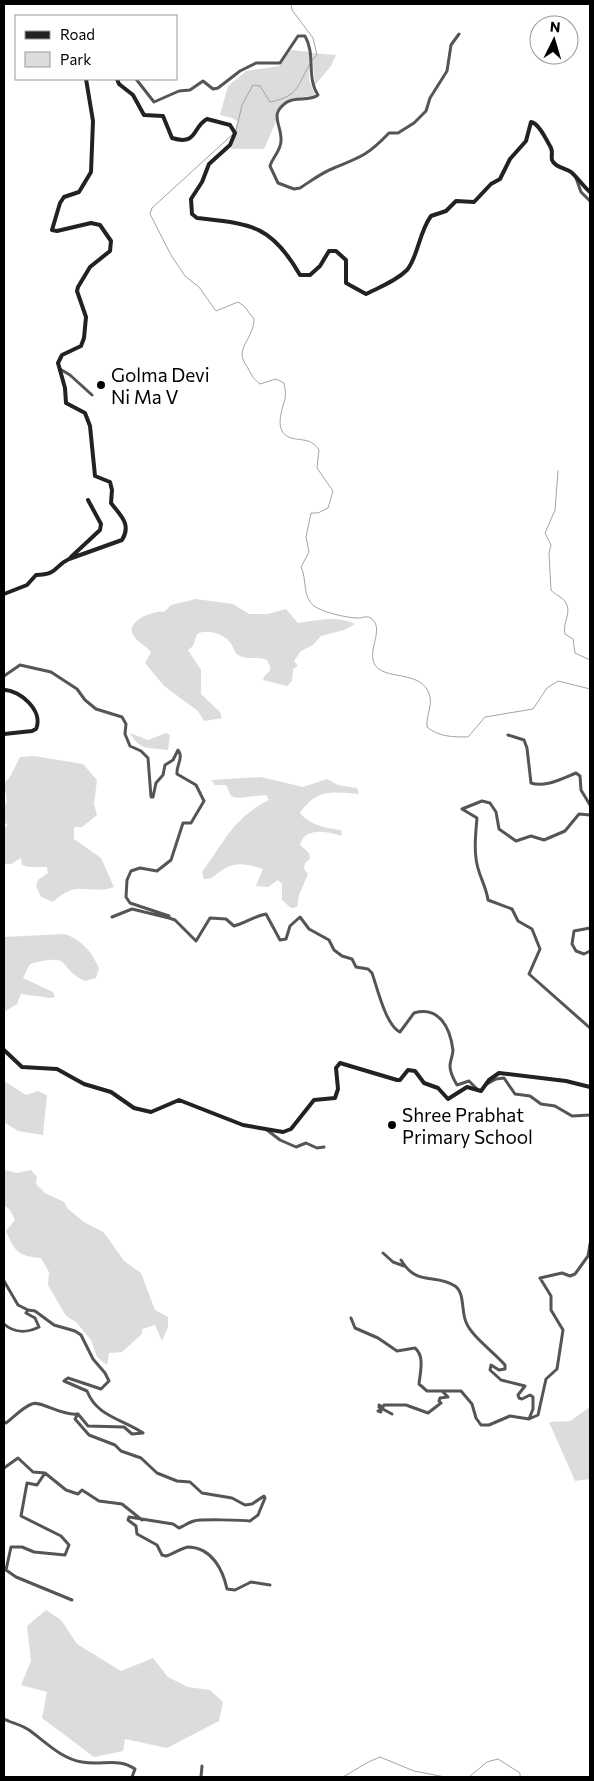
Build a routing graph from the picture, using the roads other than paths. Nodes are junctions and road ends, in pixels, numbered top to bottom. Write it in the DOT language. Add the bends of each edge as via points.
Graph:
graph roads {
  1 [pos="459,34"];
  2 [pos="86,80"];
  3 [pos="117,80"];
  4 [pos="137,80"];
  5 [pos="576,178"];
  6 [pos="590,192"];
  7 [pos="590,201"];
  8 [pos="60,369"];
  9 [pos="92,395"];
  10 [pos="88,500"];
  11 [pos="69,559"];
  12 [pos="4,594"];
  13 [pos="4,676"];
  14 [pos="4,690"];
  15 [pos="4,734"];
  16 [pos="508,735"];
  17 [pos="590,805"];
  18 [pos="590,815"];
  19 [pos="112,916"];
  20 [pos="174,920"];
  21 [pos="590,928"];
  22 [pos="590,951"];
  23 [pos="590,1028"];
  24 [pos="4,1050"];
  25 [pos="486,1084"];
  26 [pos="590,1087"];
  27 [pos="479,1091"];
  28 [pos="590,1115"];
  29 [pos="265,1128"];
  30 [pos="324,1147"];
  31 [pos="590,1244"];
  32 [pos="383,1253"];
  33 [pos="401,1260"];
  34 [pos="405,1266"];
  35 [pos="4,1281"];
  36 [pos="28,1310"];
  37 [pos="351,1318"];
  38 [pos="4,1324"];
  39 [pos="442,1391"];
  40 [pos="78,1414"];
  41 [pos="392,1414"];
  42 [pos="529,1419"];
  43 [pos="4,1422"];
  44 [pos="4,1468"];
  45 [pos="45,1473"];
  46 [pos="143,1520"];
  47 [pos="270,1585"];
  48 [pos="72,1600"];
  49 [pos="4,1719"];
  50 [pos="202,1766"];
  51 [pos="132,1777"];
  52 [pos="201,1777"];
  1 -- 4 [label="street" via="451,45 447,71 422,118 398,133 389,134 376,148 354,162 333,168 294,190 278,183 270,166 280,149 276,121 278,110 288,100 318,95 312,84 312,49 305,36 298,36 280,63 256,63 218,88 213,89 203,82 154,102"];
  2 -- 8 [label="main road" via="93,121 91,172 79,192 64,197 52,230 91,223 100,225 111,241 110,251 90,267 78,287 86,318 84,338 76,350 62,355 58,362"];
  3 -- 5 [label="main road" via="133,95 144,115 162,116 172,138 185,140 192,137 207,119 230,125 235,133 230,145 209,164 191,199 192,214 197,218 258,228 282,247 300,275 310,275 329,251 336,251 346,260 346,283 366,294 399,277 408,268 420,233 430,217 446,211 456,201 474,202 500,179 510,159 526,141 531,122 537,124 552,148 554,163"];
  5 -- 6 [label="main road"];
  5 -- 7 [label="street" via="581,192"];
  8 -- 9 [label="street"];
  8 -- 11 [label="main road" via="66,403 85,413 90,426 95,476 110,482 111,503 126,522 122,540"];
  10 -- 11 [label="main road" via="101,524 100,530"];
  11 -- 12 [label="main road" via="57,570 47,575 36,575 27,584"];
  13 -- 20 [label="street" via="20,665 51,672 77,689 96,708 122,716 130,746 148,758 151,797 165,765 173,760 178,750 177,774 196,785 204,801 191,823 183,823 171,860 157,871 140,868 131,871 126,897 130,903 165,913"];
  14 -- 15 [label="main road" via="19,693 28,701 38,725 32,731"];
  16 -- 17 [label="street" via="524,740 531,783 557,781 576,773"];
  18 -- 23 [label="street" via="579,814 565,831 544,840 531,836 516,841 499,829 496,812 490,803 482,801 462,809 477,818 476,858 488,900 512,909 518,921 532,929 540,950 529,974"];
  19 -- 20 [label="street" via="132,909"];
  20 -- 27 [label="street" via="196,941 210,918 226,919 234,926 266,914 280,940 286,939 290,926 300,917 309,929 329,940 334,950 352,959 356,967 372,973 388,1018 396,1030 400,1032 414,1014 427,1011 439,1015 453,1051 450,1066 457,1085 469,1081"];
  21 -- 22 [label="street" via="574,931 572,944 576,951 584,954"];
  24 -- 29 [label="main road" via="22,1067 57,1070 84,1084 111,1092 134,1108 151,1112 179,1100 243,1125"];
  25 -- 26 [label="main road" via="499,1073"];
  25 -- 27 [label="main road"];
  25 -- 28 [label="street" via="504,1078 515,1094 530,1096 572,1116"];
  27 -- 29 [label="main road" via="466,1087 448,1099 438,1088 424,1083 415,1071 408,1070 397,1080 340,1063 336,1068 338,1089 335,1098 314,1100 287,1131"];
  29 -- 30 [label="street" via="296,1147 306,1143"];
  31 -- 42 [label="street" via="588,1256 575,1274 540,1278 551,1296 551,1310 562,1330 557,1369 546,1379 538,1415"];
  32 -- 34 [label="street" via="393,1262"];
  33 -- 34 [label="street"];
  34 -- 42 [label="street" via="420,1277 454,1285 460,1291 466,1324 505,1365 499,1370 491,1365 490,1370 501,1380 525,1386 518,1394 519,1398 533,1397 534,1408"];
  35 -- 36 [label="street" via="18,1305"];
  36 -- 38 [label="street" via="26,1313 39,1327 30,1332 13,1330"];
  36 -- 40 [label="street" via="35,1311 54,1326 81,1335 109,1382 101,1390 68,1378 64,1381 86,1391 91,1403 105,1414 143,1433 132,1434 124,1427 88,1426"];
  37 -- 39 [label="street" via="355,1328 397,1351 419,1350 419,1384 427,1391"];
  39 -- 41 [label="street" via="448,1397 440,1398 441,1403 428,1413 406,1405 379,1405 378,1409"];
  39 -- 42 [label="street" via="461,1392 472,1404 481,1425 512,1416"];
  40 -- 43 [label="street" via="59,1413 32,1403"];
  40 -- 46 [label="street" via="75,1419 89,1435 141,1458 157,1473 190,1482 202,1493 232,1498 245,1505 265,1498 258,1515 250,1521 195,1520 180,1528"];
  44 -- 45 [label="street" via="18,1458 34,1472"];
  45 -- 46 [label="street" via="66,1490 78,1494 82,1490 99,1501 122,1504"];
  45 -- 48 [label="street" via="37,1485 26,1483 21,1516 60,1536 69,1546 65,1555 11,1547 6,1570"];
  46 -- 47 [label="street" via="129,1517 128,1520 136,1526 137,1534 157,1545 162,1554 166,1556 188,1547 206,1552 224,1575 227,1590 235,1590 251,1582"];
  49 -- 51 [label="street" via="27,1728 50,1748 71,1758 83,1762 117,1761 128,1764 135,1769"];
  50 -- 52 [label="street"];
}
